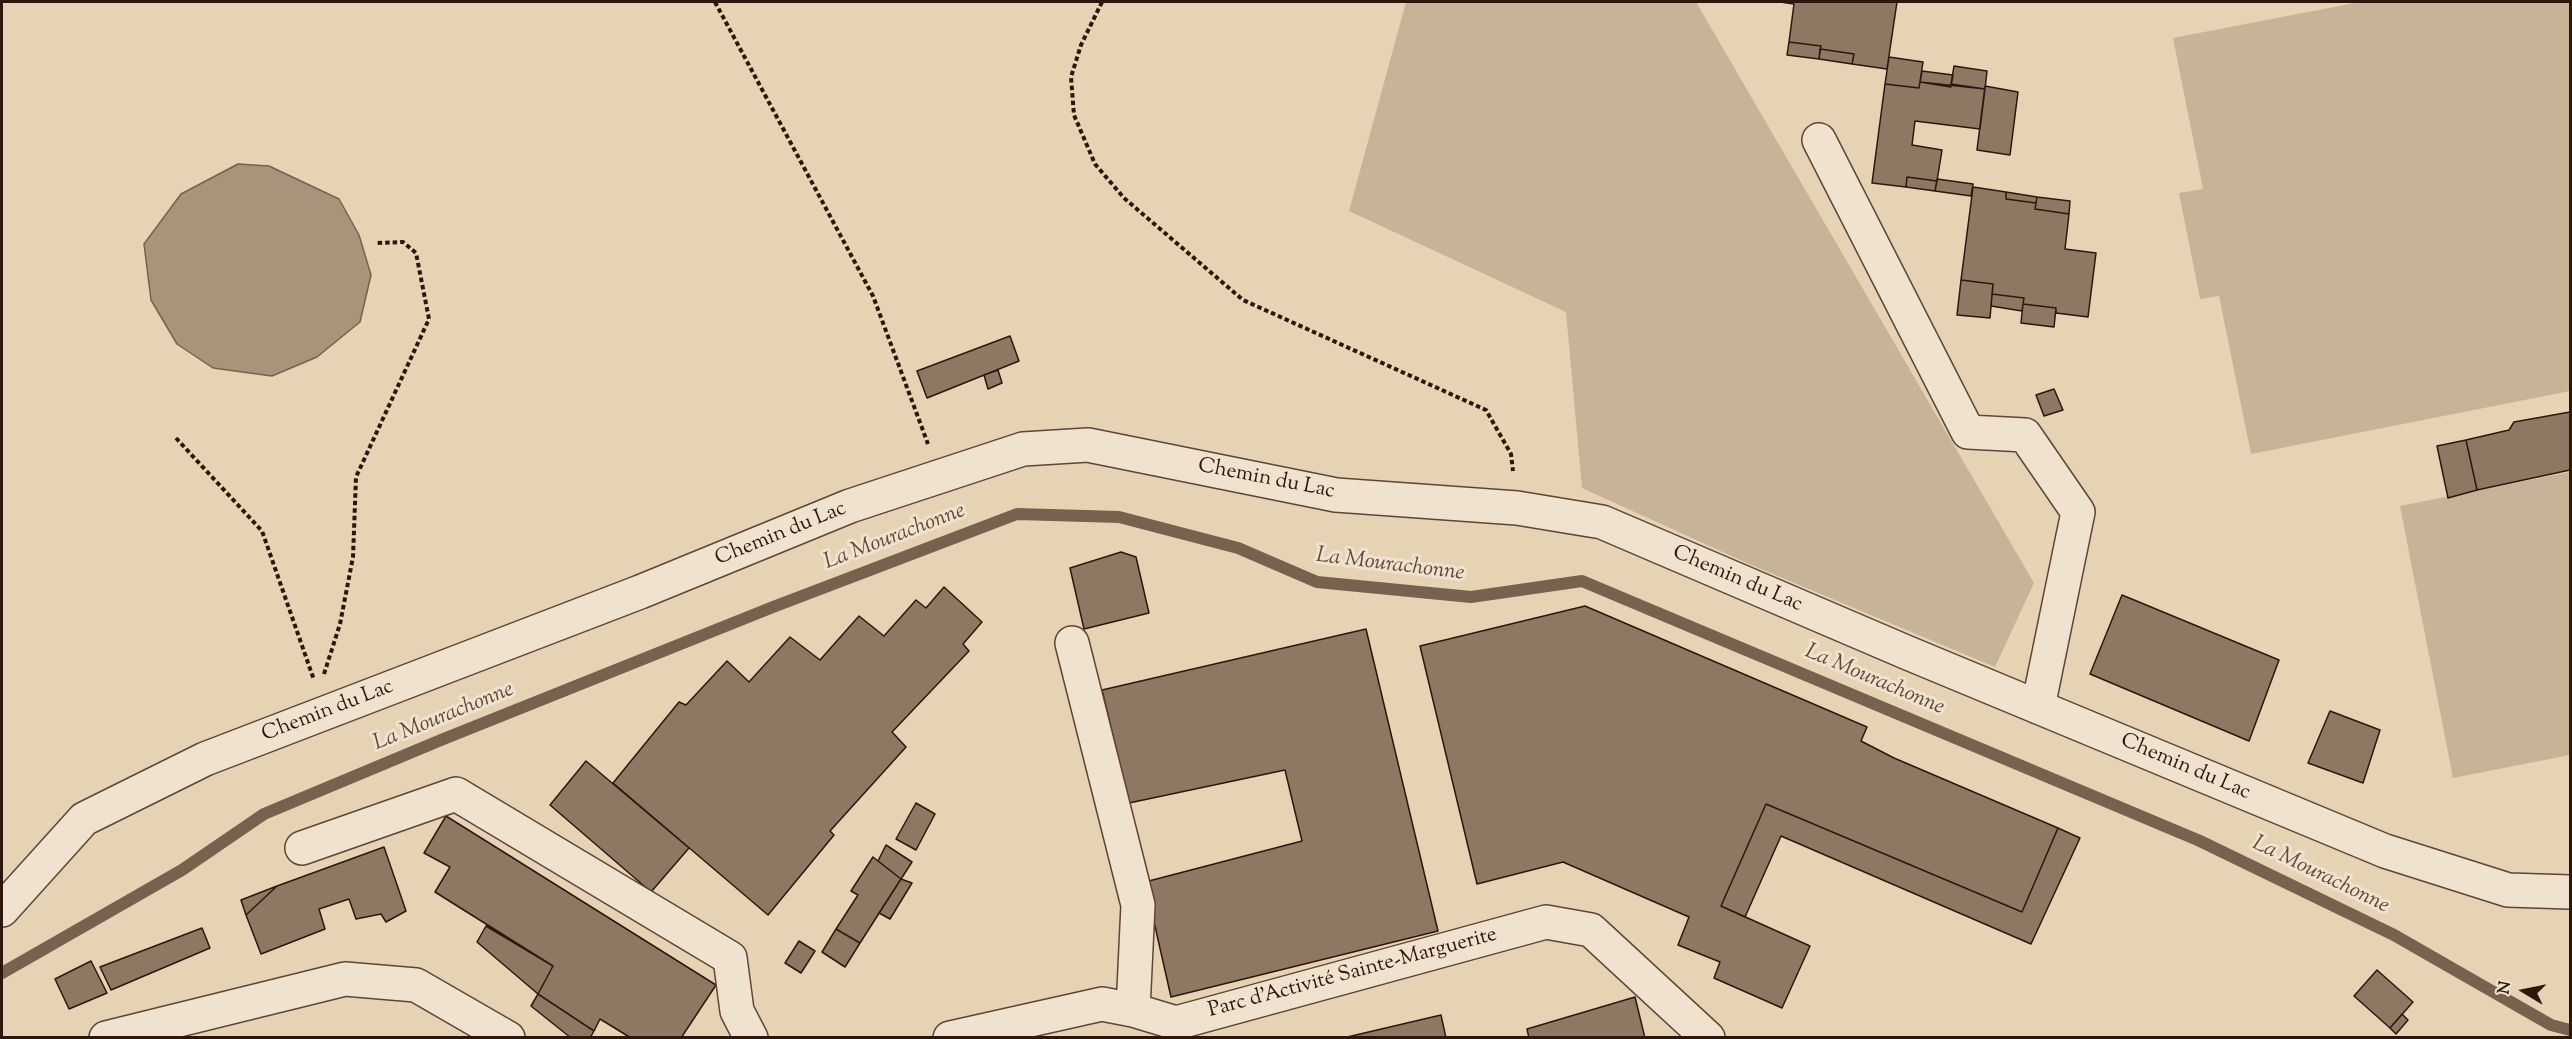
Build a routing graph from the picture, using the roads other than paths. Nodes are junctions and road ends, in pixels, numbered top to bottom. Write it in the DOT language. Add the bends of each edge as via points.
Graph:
graph roads {
  1 [pos="1819,140"];
  2 [pos="1072,643"];
  3 [pos="2038,707"];
  4 [pos="302,848"];
  5 [pos="2571,892"];
  6 [pos="2,910"];
  7 [pos="1133,1010"];
  8 [pos="106,1038"];
  9 [pos="508,1038"];
  10 [pos="751,1038"];
  11 [pos="950,1038"];
  12 [pos="1708,1038"];
  1 -- 3 [label="street" via="1968,432 2025,435 2078,512"];
  2 -- 7 [label="street" via="1138,905"];
  3 -- 5 [label="street, Chemin du Lac" via="2385,852 2508,890"];
  3 -- 6 [label="street, Chemin du Lac" via="1602,522 1517,508 1336,495 1088,445 1023,448 850,506 640,592 322,703 84,819"];
  4 -- 10 [label="street" via="456,794 730,958 737,1011"];
  7 -- 11 [label="street, Parc d'Activité Sainte-Marguerite" via="1102,1004"];
  7 -- 12 [label="street, Parc d'Activité Sainte-Marguerite" via="1176,1023 1546,922 1591,930"];
  8 -- 9 [label="street" via="345,979 416,985"];
}
